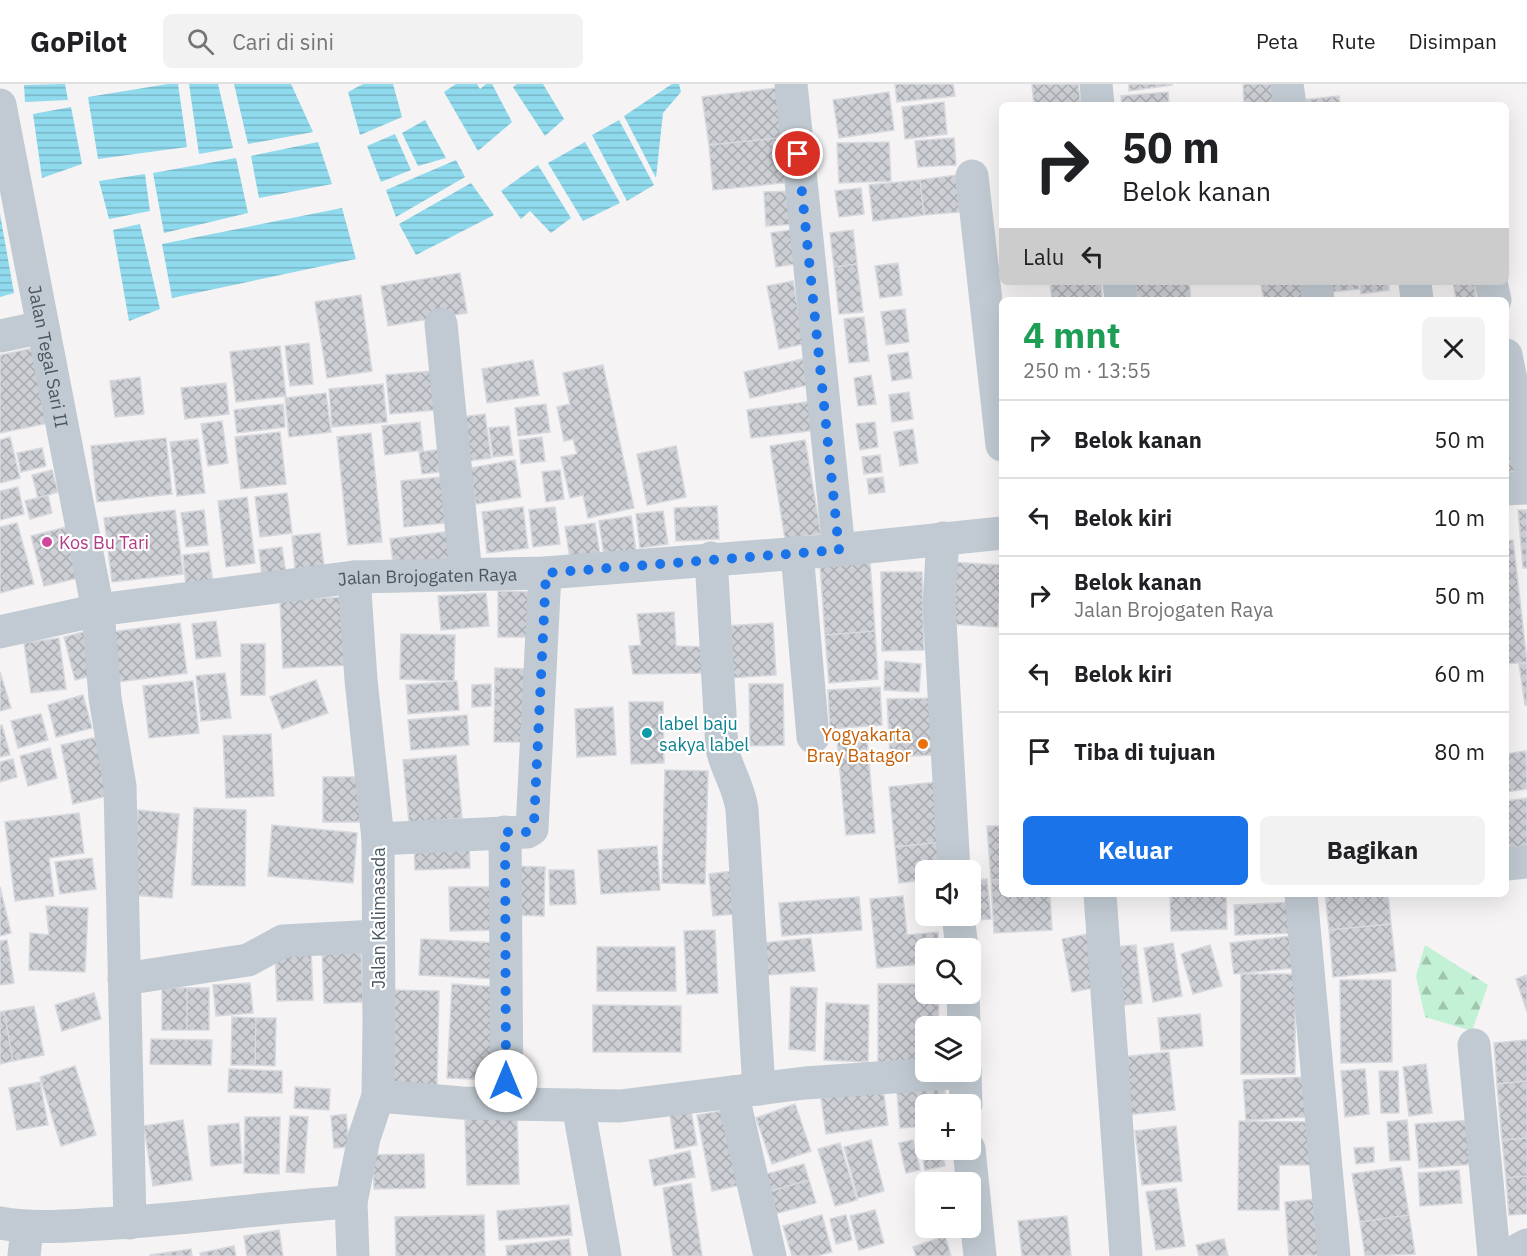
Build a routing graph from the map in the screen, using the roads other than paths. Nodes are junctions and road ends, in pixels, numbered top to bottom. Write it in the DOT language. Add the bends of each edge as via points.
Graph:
graph roads {
  1 [pos="791,84"];
  2 [pos="1096,84"];
  3 [pos="1287,84"];
  4 [pos="1098,102"];
  5 [pos="1290,102"];
  6 [pos="0,105"];
  7 [pos="972,176"];
  8 [pos="441,324"];
  9 [pos="43,327"];
  10 [pos="0,336"];
  11 [pos="1509,370"];
  12 [pos="999,418"];
  13 [pos="1527,460"];
  14 [pos="1527,488"];
  15 [pos="1509,489"];
  16 [pos="999,533"];
  17 [pos="943,538"];
  18 [pos="839,550"];
  19 [pos="797,552"];
  20 [pos="711,558"];
  21 [pos="546,573"];
  22 [pos="466,575"];
  23 [pos="354,578"];
  24 [pos="98,610"];
  25 [pos="0,632"];
  26 [pos="813,737"];
  27 [pos="505,832"];
  28 [pos="378,839"];
  29 [pos="953,860"];
  30 [pos="1527,862"];
  31 [pos="1509,864"];
  32 [pos="1100,897"];
  33 [pos="1301,897"];
  34 [pos="377,936"];
  35 [pos="124,979"];
  36 [pos="1474,1045"];
  37 [pos="915,1075"];
  38 [pos="745,1090"];
  39 [pos="378,1096"];
  40 [pos="507,1104"];
  41 [pos="578,1105"];
  42 [pos="970,1160"];
  43 [pos="351,1202"];
  44 [pos="130,1223"];
  45 [pos="17,1236"];
  46 [pos="1527,1245"];
  47 [pos="353,1256"];
  48 [pos="604,1256"];
  49 [pos="770,1256"];
  50 [pos="980,1256"];
  51 [pos="1126,1256"];
  52 [pos="1334,1256"];
  53 [pos="1494,1256"];
  54 [pos="1507,1256"];
  1 -- 18 [label="street"];
  2 -- 4 [label="street"];
  3 -- 5 [label="street"];
  6 -- 9 [label="street, Jalan Tegal Sari II"];
  7 -- 12 [label="street"];
  8 -- 22 [label="street"];
  9 -- 10 [label="street"];
  9 -- 24 [label="street, Jalan Tegal Sari II"];
  11 -- 13 [label="street"];
  14 -- 15 [label="street"];
  16 -- 17 [label="street, Jalan Brojogaten Raya"];
  17 -- 18 [label="street, Jalan Brojogaten Raya"];
  17 -- 29 [label="street" via="939,604"];
  18 -- 19 [label="street, Jalan Brojogaten Raya"];
  19 -- 20 [label="street, Jalan Brojogaten Raya"];
  19 -- 26 [label="street"];
  20 -- 21 [label="street, Jalan Brojogaten Raya"];
  20 -- 38 [label="street" via="722,749 739,790 742,809"];
  21 -- 22 [label="street, Jalan Brojogaten Raya"];
  21 -- 27 [label="street" via="534,823 527,832"];
  22 -- 23 [label="street, Jalan Brojogaten Raya"];
  23 -- 24 [label="street, Jalan Brojogaten Raya"];
  23 -- 28 [label="street, Jalan Kalimasada"];
  24 -- 25 [label="street, Jalan Brojogaten Raya"];
  24 -- 35 [label="street, Jalan Tegal Sari II" via="105,698 120,786"];
  27 -- 28 [label="street"];
  27 -- 40 [label="street"];
  28 -- 34 [label="street, Jalan Kalimasada"];
  30 -- 31 [label="street"];
  32 -- 51 [label="street"];
  33 -- 52 [label="street"];
  34 -- 35 [label="street" via="284,940 248,960"];
  34 -- 39 [label="street, Jalan Kalimasada"];
  35 -- 44 [label="street, Jalan Tegal Sari II"];
  36 -- 53 [label="street"];
  37 -- 38 [label="street"];
  38 -- 41 [label="street" via="620,1106"];
  38 -- 49 [label="street"];
  39 -- 40 [label="street"];
  39 -- 43 [label="street, Jalan Kalimasada" via="364,1138"];
  40 -- 41 [label="street"];
  41 -- 48 [label="street"];
  42 -- 50 [label="street"];
  43 -- 44 [label="street"];
  43 -- 47 [label="street, Jalan Kalimasada"];
  44 -- 45 [label="street"];
  46 -- 54 [label="street"];
}
